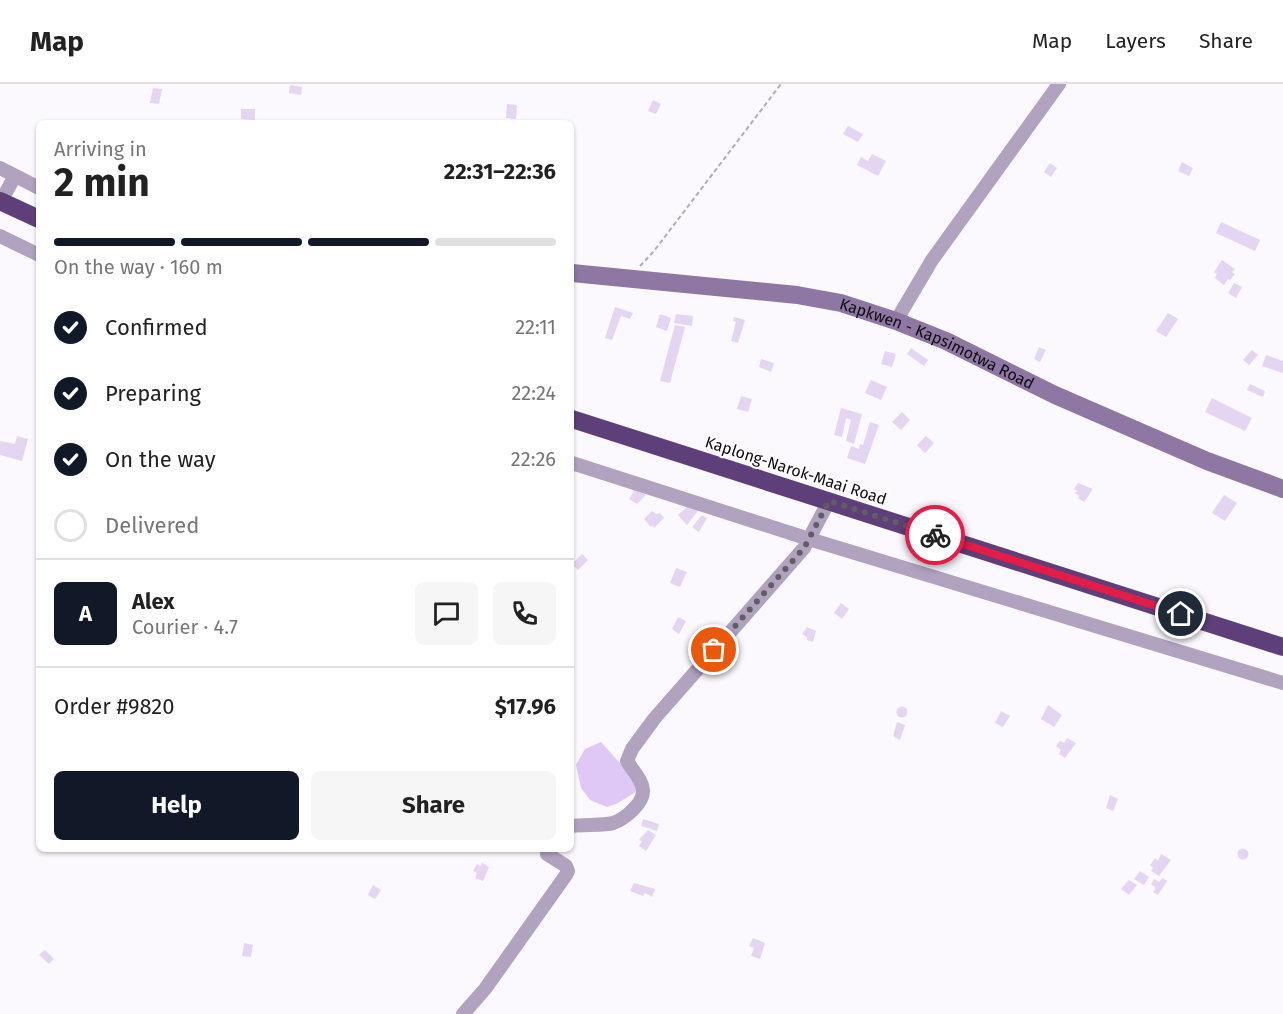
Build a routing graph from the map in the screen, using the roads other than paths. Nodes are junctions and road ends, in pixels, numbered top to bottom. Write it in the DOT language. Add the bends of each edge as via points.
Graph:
graph roads {
  1 [pos="1059,84"];
  2 [pos="0,168"];
  3 [pos="15,176"];
  4 [pos="36,186"];
  5 [pos="1,201"];
  6 [pos="36,218"];
  7 [pos="0,236"];
  8 [pos="36,254"];
  9 [pos="574,273"];
  10 [pos="896,321"];
  11 [pos="574,420"];
  12 [pos="574,465"];
  13 [pos="1283,489"];
  14 [pos="829,501"];
  15 [pos="810,539"];
  16 [pos="1283,646"];
  17 [pos="1283,683"];
  18 [pos="574,826"];
  19 [pos="547,852"];
  20 [pos="463,1014"];
  1 -- 10 [label="street" via="932,260"];
  2 -- 3 [label="street"];
  3 -- 4 [label="street"];
  3 -- 5 [label="street"];
  5 -- 6 [label="highway"];
  7 -- 8 [label="street"];
  9 -- 10 [label="street, Kapkwen - Kapsimotwa Road" via="797,295 841,303"];
  10 -- 13 [label="street, Kapkwen - Kapsimotwa Road" via="1185,452"];
  11 -- 14 [label="highway, Kaplong-Narok-Maai Road"];
  12 -- 15 [label="street"];
  14 -- 15 [label="street"];
  14 -- 16 [label="highway, Kaplong-Narok-Maai Road"];
  15 -- 17 [label="street"];
  15 -- 18 [label="street" via="632,749 627,761 643,790 636,806 614,823"];
  19 -- 20 [label="street" via="550,858 566,866 566,875"];
}
